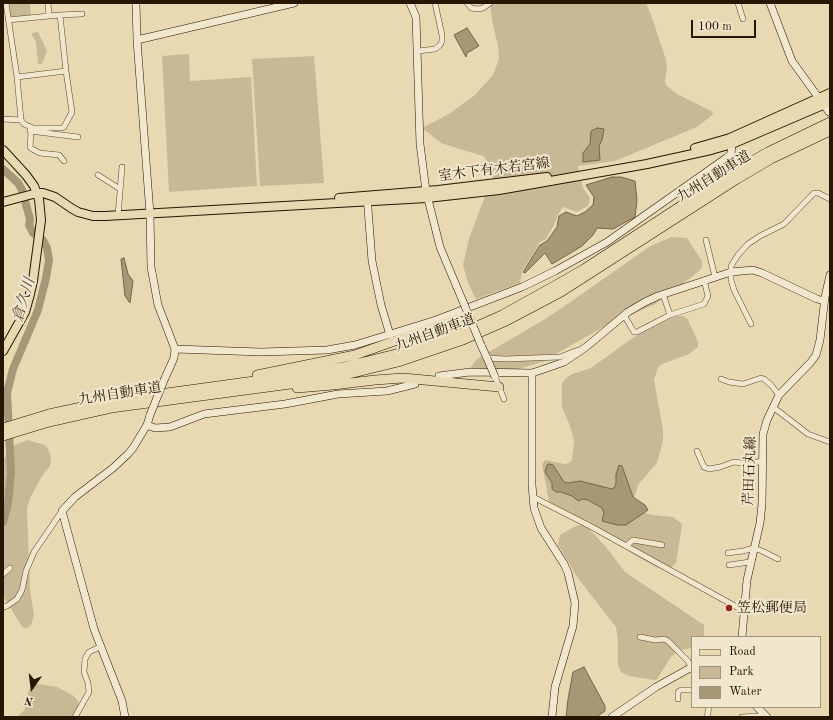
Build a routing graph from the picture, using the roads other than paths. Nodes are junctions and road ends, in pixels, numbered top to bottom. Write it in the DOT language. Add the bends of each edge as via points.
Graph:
graph roads {
  1 [pos="6,3"];
  2 [pos="48,3"];
  3 [pos="136,3"];
  4 [pos="294,3"];
  5 [pos="410,3"];
  6 [pos="434,3"];
  7 [pos="467,3"];
  8 [pos="490,3"];
  9 [pos="738,3"];
  10 [pos="770,3"];
  11 [pos="82,14"];
  12 [pos="60,15"];
  13 [pos="49,16"];
  14 [pos="743,19"];
  15 [pos="8,20"];
  16 [pos="137,40"];
  17 [pos="418,51"];
  18 [pos="66,71"];
  19 [pos="17,77"];
  20 [pos="830,93"];
  21 [pos="824,101"];
  22 [pos="829,112"];
  23 [pos="3,119"];
  24 [pos="21,120"];
  25 [pos="830,122"];
  26 [pos="30,129"];
  27 [pos="830,130"];
  28 [pos="78,137"];
  29 [pos="732,144"];
  30 [pos="3,150"];
  31 [pos="64,161"];
  32 [pos="122,167"];
  33 [pos="98,175"];
  34 [pos="120,189"];
  35 [pos="37,193"];
  36 [pos="426,195"];
  37 [pos="830,198"];
  38 [pos="368,199"];
  39 [pos="3,202"];
  40 [pos="150,214"];
  41 [pos="118,216"];
  42 [pos="706,240"];
  43 [pos="731,272"];
  44 [pos="830,275"];
  45 [pos="715,277"];
  46 [pos="704,280"];
  47 [pos="664,294"];
  48 [pos="826,299"];
  49 [pos="624,315"];
  50 [pos="670,315"];
  51 [pos="465,316"];
  52 [pos="751,324"];
  53 [pos="390,335"];
  54 [pos="586,348"];
  55 [pos="175,349"];
  56 [pos="3,351"];
  57 [pos="487,358"];
  58 [pos="532,373"];
  59 [pos="439,376"];
  60 [pos="495,377"];
  61 [pos="721,379"];
  62 [pos="414,384"];
  63 [pos="499,387"];
  64 [pos="170,392"];
  65 [pos="779,395"];
  66 [pos="187,397"];
  67 [pos="504,399"];
  68 [pos="773,407"];
  69 [pos="49,418"];
  70 [pos="147,425"];
  71 [pos="3,428"];
  72 [pos="3,436"];
  73 [pos="830,442"];
  74 [pos="697,451"];
  75 [pos="762,461"];
  76 [pos="533,498"];
  77 [pos="62,511"];
  78 [pos="662,545"];
  79 [pos="626,546"];
  80 [pos="754,548"];
  81 [pos="728,553"];
  82 [pos="778,559"];
  83 [pos="750,562"];
  84 [pos="730,565"];
  85 [pos="10,568"];
  86 [pos="3,574"];
  87 [pos="3,607"];
  88 [pos="744,611"];
  89 [pos="742,636"];
  90 [pos="640,637"];
  91 [pos="100,647"];
  92 [pos="691,666"];
  93 [pos="691,668"];
  94 [pos="691,690"];
  95 [pos="678,699"];
  96 [pos="765,715"];
  97 [pos="75,717"];
  98 [pos="125,717"];
  99 [pos="552,717"];
  100 [pos="612,717"];
  101 [pos="742,717"];
  1 -- 15 [label="street"];
  2 -- 13 [label="street"];
  3 -- 16 [label="street"];
  4 -- 16 [label="street"];
  5 -- 17 [label="street" via="416,17"];
  6 -- 17 [label="street" via="442,41 435,49"];
  7 -- 8 [label="street" via="471,8 478,9"];
  9 -- 14 [label="street"];
  10 -- 21 [label="street" via="792,61"];
  11 -- 12 [label="street"];
  12 -- 13 [label="street"];
  12 -- 18 [label="street"];
  13 -- 15 [label="street"];
  15 -- 19 [label="street"];
  16 -- 40 [label="street"];
  17 -- 36 [label="street" via="420,144"];
  18 -- 19 [label="street"];
  18 -- 26 [label="street" via="72,112 64,127"];
  19 -- 24 [label="street"];
  20 -- 21 [label="main road, 室木下有木若宮線"];
  21 -- 22 [label="street"];
  21 -- 29 [label="main road, 室木下有木若宮線"];
  21 -- 36 [label="main road, 室木下有木若宮線" via="730,138 697,148 615,165"];
  23 -- 24 [label="street"];
  24 -- 26 [label="street"];
  25 -- 64 [label="highway, 九州自動車道" via="733,172 538,296 461,333 396,354 343,367"];
  26 -- 28 [label="street"];
  26 -- 31 [label="street" via="32,149 40,153 59,155"];
  27 -- 66 [label="highway, 九州自動車道" via="770,159 561,292 464,340 398,362 345,375"];
  29 -- 36 [label="main road, 室木下有木若宮線" via="647,164 536,184 499,190"];
  29 -- 53 [label="street" via="731,154 726,158 607,242 522,287"];
  30 -- 35 [label="main road" via="26,175"];
  32 -- 34 [label="street"];
  33 -- 34 [label="street"];
  34 -- 41 [label="street"];
  35 -- 39 [label="main road, 室木下有木若宮線"];
  35 -- 41 [label="main road, 室木下有木若宮線" via="55,197 86,214"];
  35 -- 56 [label="main road" via="40,232 33,281 25,312"];
  36 -- 38 [label="main road, 室木下有木若宮線"];
  36 -- 51 [label="street, bridge" via="440,247 464,304"];
  37 -- 43 [label="street" via="814,193 784,224 748,244 734,261"];
  38 -- 40 [label="main road, 室木下有木若宮線"];
  38 -- 53 [label="street" via="372,261"];
  40 -- 41 [label="main road, 室木下有木若宮線"];
  40 -- 55 [label="street" via="151,267 158,305"];
  42 -- 45 [label="street"];
  43 -- 45 [label="street"];
  43 -- 48 [label="street" via="753,270"];
  43 -- 52 [label="street" via="734,290"];
  44 -- 48 [label="street, 芹田石丸線"];
  45 -- 46 [label="street"];
  46 -- 47 [label="street"];
  46 -- 50 [label="street" via="708,296 704,304"];
  47 -- 49 [label="street"];
  47 -- 50 [label="street"];
  48 -- 65 [label="street, 芹田石丸線" via="816,355"];
  49 -- 50 [label="street" via="634,332 637,332"];
  49 -- 54 [label="street"];
  51 -- 57 [label="street, bridge"];
  51 -- 64 [label="highway" via="355,355"];
  53 -- 55 [label="street" via="327,350 261,352"];
  54 -- 57 [label="street" via="560,356"];
  54 -- 58 [label="street" via="564,362"];
  55 -- 70 [label="street, bridge" via="174,358"];
  57 -- 60 [label="street, bridge"];
  58 -- 59 [label="street" via="470,372"];
  58 -- 76 [label="street"];
  60 -- 63 [label="street"];
  61 -- 65 [label="street" via="743,384 761,378"];
  62 -- 70 [label="street" via="387,391 332,394 285,404 204,414 170,427 155,428"];
  63 -- 66 [label="highway" via="389,378 333,386"];
  63 -- 67 [label="street"];
  64 -- 69 [label="highway, 九州自動車道" via="101,402"];
  65 -- 68 [label="street, 芹田石丸線"];
  66 -- 69 [label="highway, 九州自動車道"];
  68 -- 73 [label="street" via="808,434"];
  68 -- 75 [label="street, 芹田石丸線" via="763,434"];
  69 -- 71 [label="highway, 九州自動車道"];
  69 -- 72 [label="highway, 九州自動車道"];
  70 -- 77 [label="street" via="133,448 121,461 75,497"];
  74 -- 75 [label="street" via="704,467 709,469 734,462 750,464"];
  75 -- 80 [label="street, 芹田石丸線" via="762,504"];
  76 -- 79 [label="street"];
  76 -- 99 [label="street" via="541,528 568,573 575,603 573,626 555,687"];
  77 -- 87 [label="street" via="34,552 17,599"];
  77 -- 91 [label="street"];
  78 -- 79 [label="street" via="633,540"];
  79 -- 88 [label="street"];
  80 -- 81 [label="street"];
  80 -- 82 [label="street"];
  80 -- 83 [label="street, 芹田石丸線"];
  83 -- 84 [label="street"];
  83 -- 88 [label="street, 芹田石丸線"];
  85 -- 86 [label="street"];
  88 -- 89 [label="street, 芹田石丸線"];
  90 -- 92 [label="street" via="668,641"];
  91 -- 97 [label="street" via="89,652 85,659 84,672 88,692"];
  91 -- 98 [label="street" via="122,701"];
  93 -- 100 [label="street"];
  94 -- 95 [label="street" via="678,692"];
  96 -- 101 [label="street"];
}
